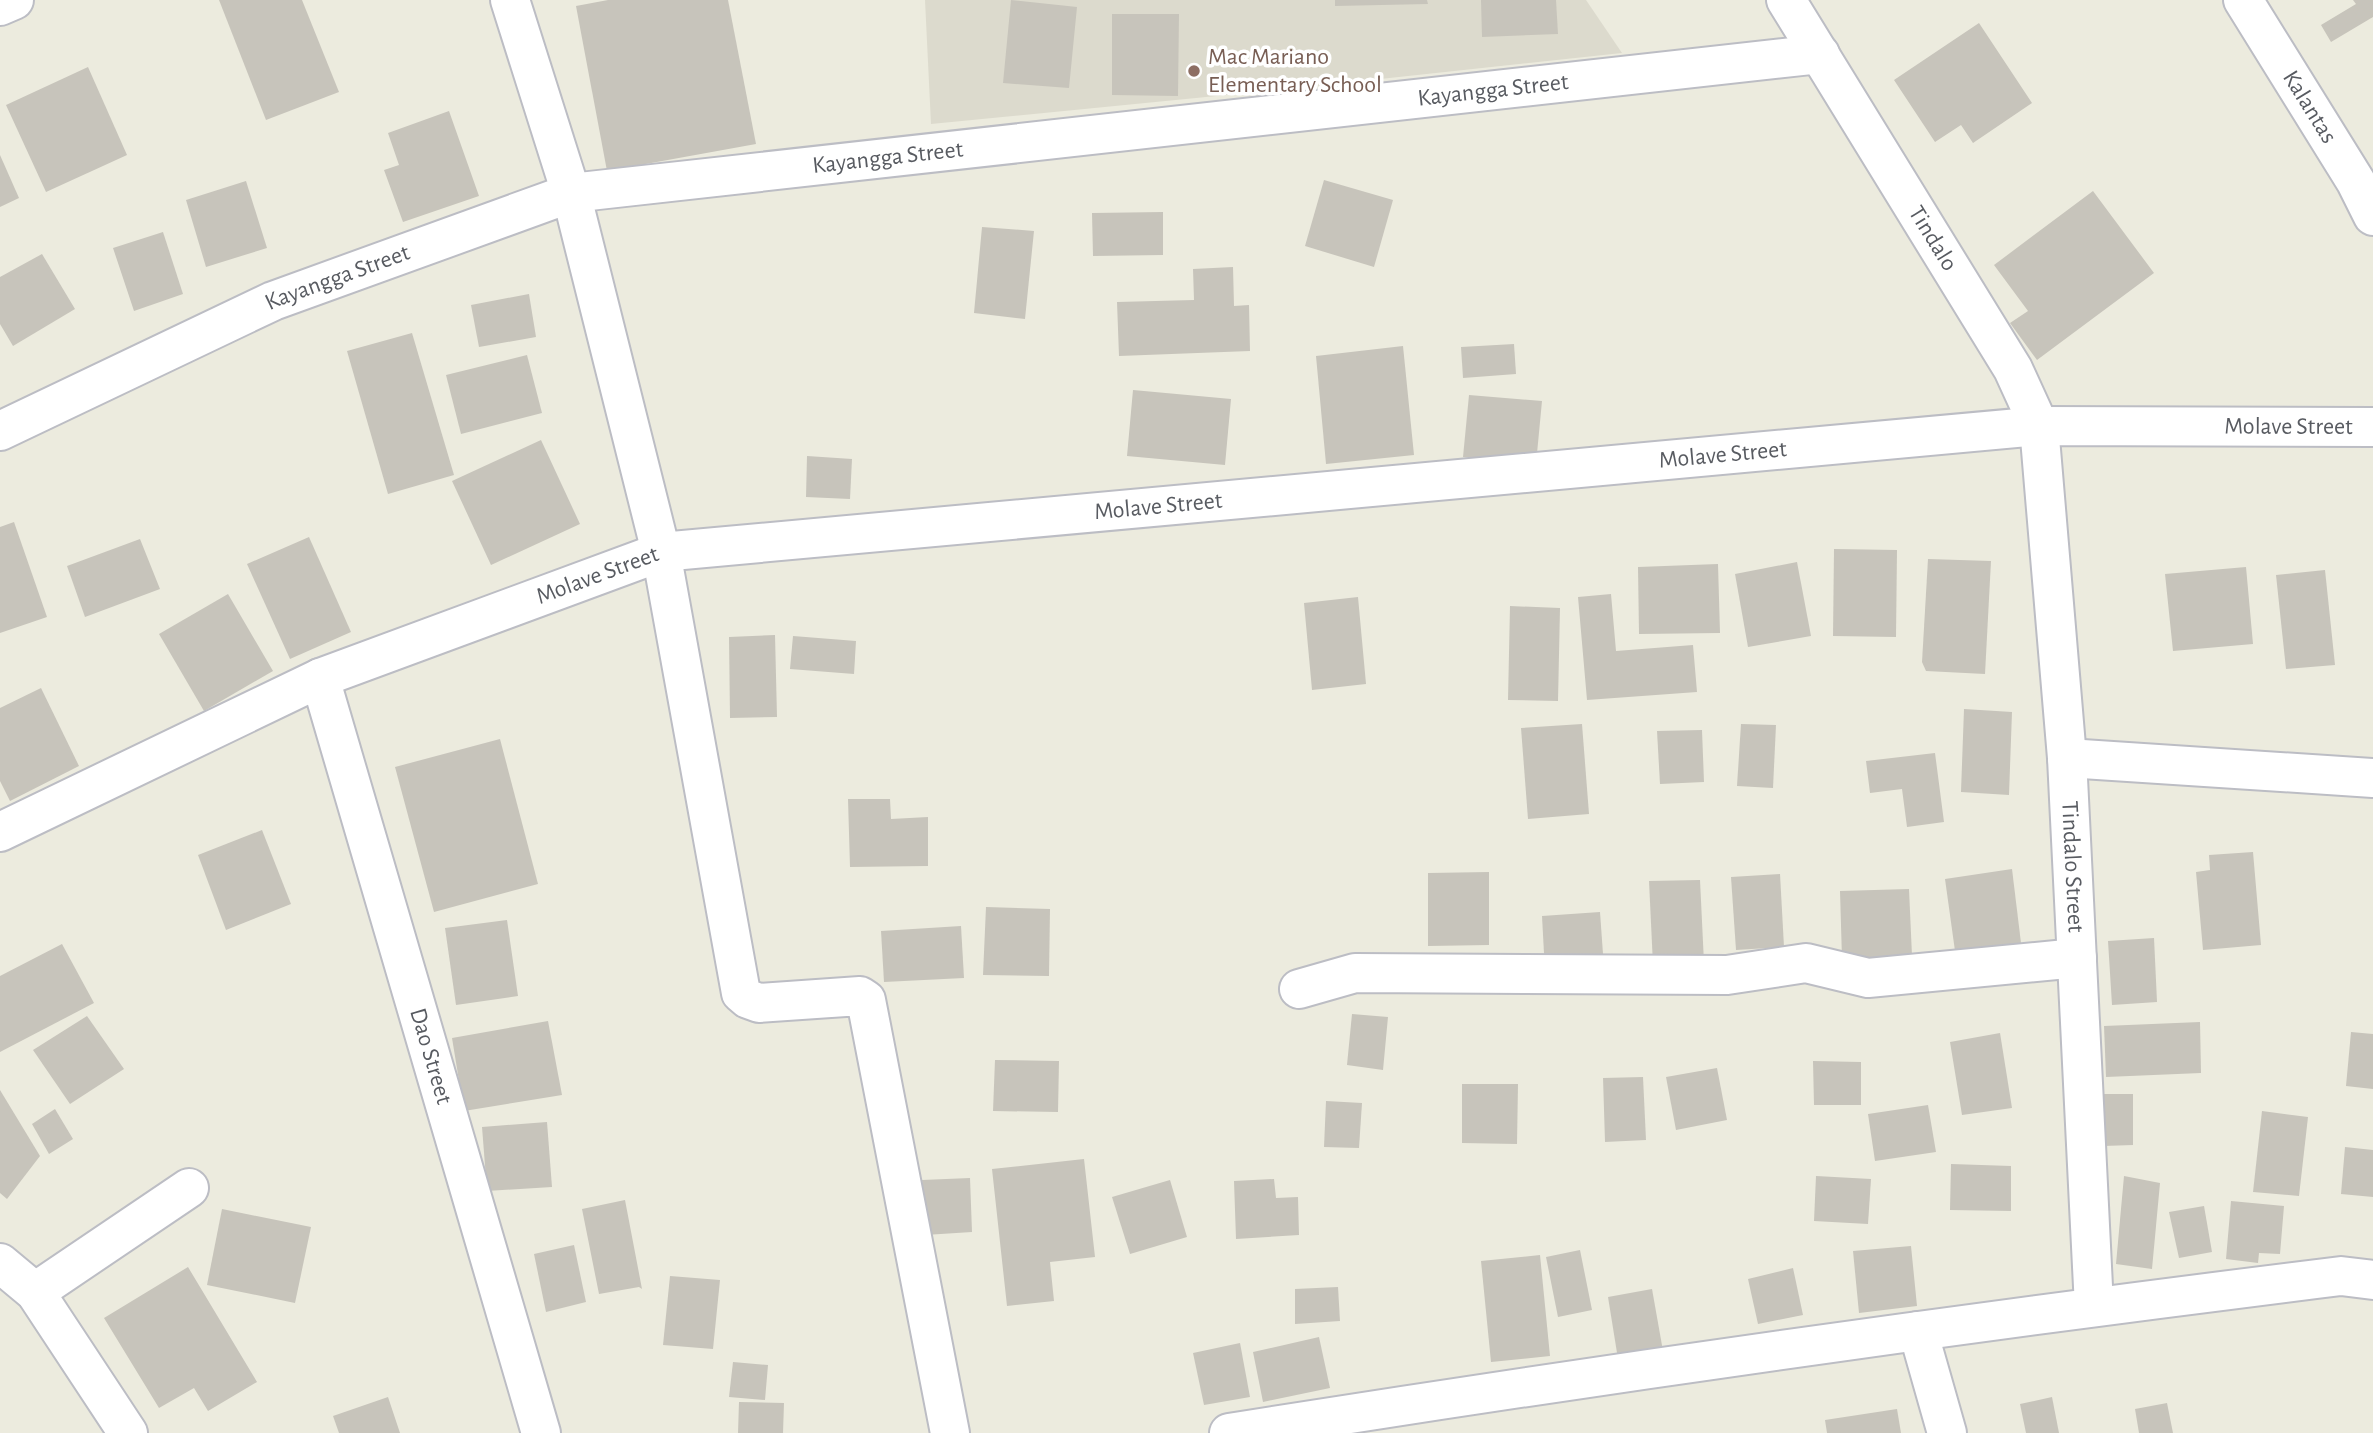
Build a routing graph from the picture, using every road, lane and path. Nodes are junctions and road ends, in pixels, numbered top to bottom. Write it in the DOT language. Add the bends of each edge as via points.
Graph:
graph roads {
  1 [pos="14,0"];
  2 [pos="510,0"];
  3 [pos="1786,0"];
  4 [pos="2243,0"];
  5 [pos="0,6"];
  6 [pos="1821,54"];
  7 [pos="571,192"];
  8 [pos="2373,216"];
  9 [pos="2039,426"];
  10 [pos="2373,428"];
  11 [pos="0,431"];
  12 [pos="661,552"];
  13 [pos="320,678"];
  14 [pos="2067,758"];
  15 [pos="2373,778"];
  16 [pos="0,832"];
  17 [pos="2077,958"];
  18 [pos="1299,989"];
  19 [pos="189,1188"];
  20 [pos="0,1263"];
  21 [pos="2373,1280"];
  22 [pos="35,1292"];
  23 [pos="2094,1307"];
  24 [pos="1917,1331"];
  25 [pos="128,1433"];
  26 [pos="541,1433"];
  27 [pos="950,1433"];
  28 [pos="1229,1433"];
  29 [pos="1947,1433"];
  1 -- 5 [label="street"];
  2 -- 7 [label="street"];
  3 -- 6 [label="street"];
  4 -- 8 [label="street, Kalantas"];
  6 -- 7 [label="street, Kayangga Street"];
  6 -- 9 [label="street, Tindalo" via="2013,369"];
  7 -- 11 [label="street, Kayangga Street" via="273,301"];
  7 -- 12 [label="street"];
  9 -- 10 [label="street, Molave Street"];
  9 -- 12 [label="street, Molave Street"];
  9 -- 14 [label="street, Tindalo Street"];
  12 -- 13 [label="street, Molave Street"];
  12 -- 27 [label="street" via="741,993 759,1003 860,996 866,1000"];
  13 -- 16 [label="street, Molave Street"];
  13 -- 26 [label="street, Dao Street"];
  14 -- 15 [label="street"];
  14 -- 17 [label="street, Tindalo Street"];
  17 -- 18 [label="street" via="1868,978 1806,963 1727,975 1355,973"];
  17 -- 23 [label="street, Tindalo Street"];
  19 -- 22 [label="street"];
  20 -- 22 [label="street"];
  21 -- 23 [label="street" via="2341,1276"];
  22 -- 25 [label="street"];
  23 -- 24 [label="street"];
  24 -- 28 [label="street" via="1520,1386"];
  24 -- 29 [label="street"];
}
